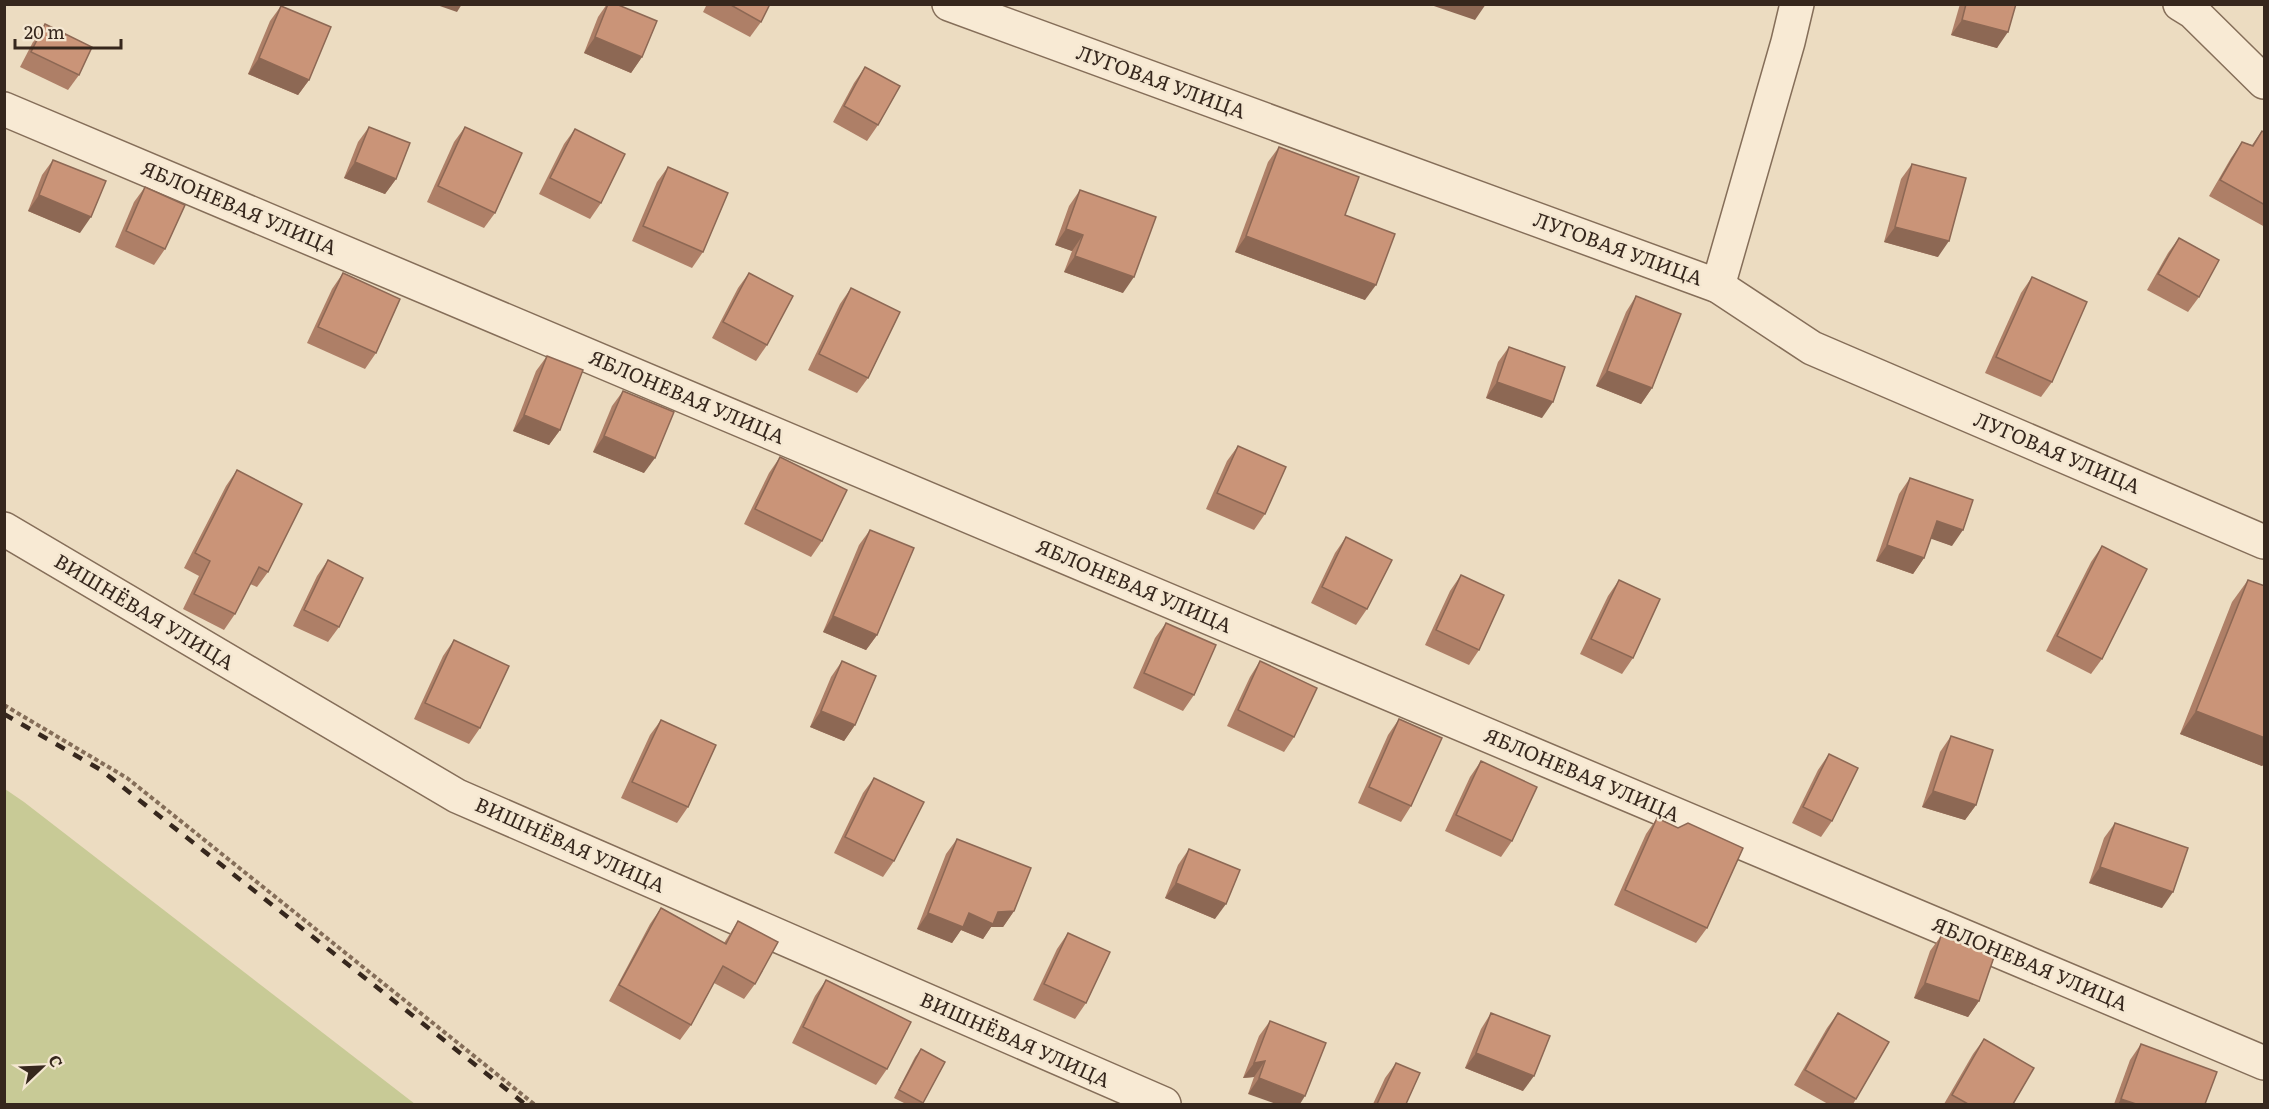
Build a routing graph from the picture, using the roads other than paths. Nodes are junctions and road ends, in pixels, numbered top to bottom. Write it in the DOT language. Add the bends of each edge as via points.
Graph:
graph roads {
  1 [pos="949,4"];
  2 [pos="1797,4"];
  3 [pos="2180,4"];
  4 [pos="2265,82"];
  5 [pos="4,109"];
  6 [pos="1718,286"];
  7 [pos="4,529"];
  8 [pos="2265,542"];
  9 [pos="2265,1063"];
  10 [pos="1164,1104"];
  1 -- 6 [label="street, ЛУГОВАЯ УЛИЦА"];
  2 -- 6 [label="street"];
  3 -- 4 [label="street"];
  5 -- 9 [label="street, ЯБЛОНЕВАЯ УЛИЦА"];
  6 -- 8 [label="street, ЛУГОВАЯ УЛИЦА" via="1812,348"];
  7 -- 10 [label="street, ВИШНЁВАЯ УЛИЦА" via="456,796"];
}
